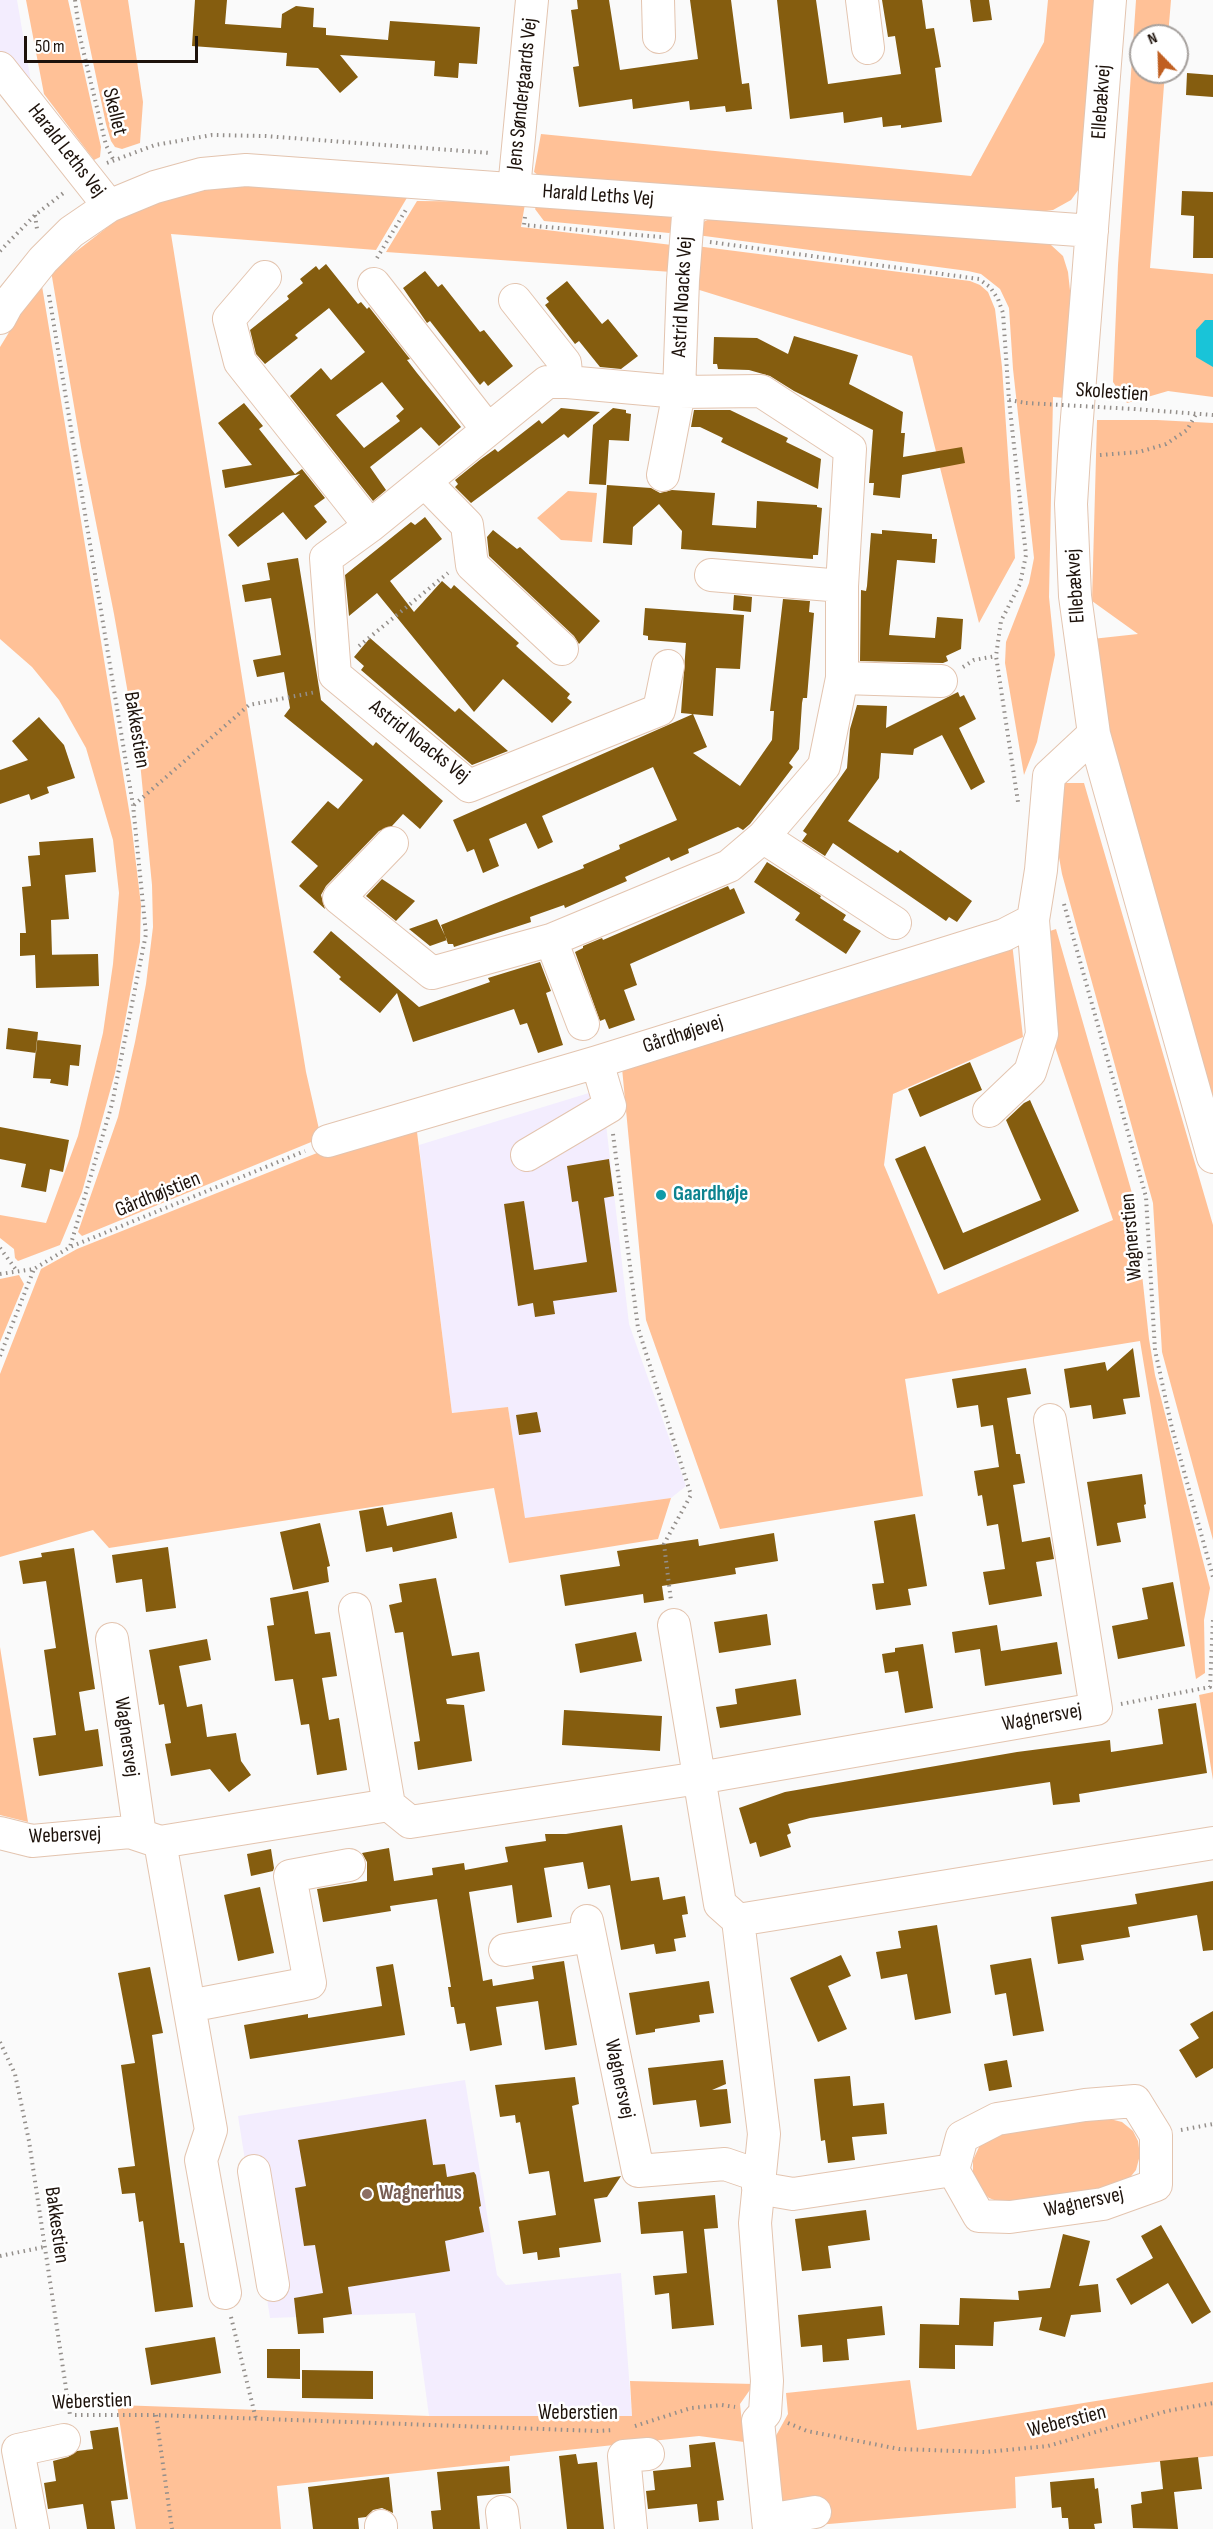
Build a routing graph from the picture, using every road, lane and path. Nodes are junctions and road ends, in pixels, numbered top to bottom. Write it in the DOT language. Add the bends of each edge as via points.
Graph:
graph roads {
  1 [pos="75,0"];
  2 [pos="532,0"];
  3 [pos="658,0"];
  4 [pos="862,0"];
  5 [pos="1110,0"];
  6 [pos="659,37"];
  7 [pos="868,48"];
  8 [pos="0,68"];
  9 [pos="517,155"];
  10 [pos="114,159"];
  11 [pos="85,176"];
  12 [pos="421,184"];
  13 [pos="514,189"];
  14 [pos="689,202"];
  15 [pos="109,206"];
  16 [pos="35,215"];
  17 [pos="1092,231"];
  18 [pos="0,251"];
  19 [pos="833,258"];
  20 [pos="43,261"];
  21 [pos="265,277"];
  22 [pos="374,284"];
  23 [pos="515,300"];
  24 [pos="0,318"];
  25 [pos="567,382"];
  26 [pos="679,392"];
  27 [pos="1009,400"];
  28 [pos="1196,414"];
  29 [pos="1213,416"];
  30 [pos="488,430"];
  31 [pos="1074,456"];
  32 [pos="663,475"];
  33 [pos="425,482"];
  34 [pos="370,526"];
  35 [pos="472,566"];
  36 [pos="711,575"];
  37 [pos="842,586"];
  38 [pos="562,649"];
  39 [pos="996,656"];
  40 [pos="668,666"];
  41 [pos="335,675"];
  42 [pos="842,678"];
  43 [pos="941,681"];
  44 [pos="1094,734"];
  45 [pos="1018,803"];
  46 [pos="134,805"];
  47 [pos="763,837"];
  48 [pos="392,843"];
  49 [pos="1064,903"];
  50 [pos="1034,920"];
  51 [pos="895,923"];
  52 [pos="551,940"];
  53 [pos="583,1024"];
  54 [pos="597,1062"];
  55 [pos="610,1106"];
  56 [pos="988,1111"];
  57 [pos="328,1142"];
  58 [pos="527,1155"];
  59 [pos="1213,1157"];
  60 [pos="70,1247"];
  61 [pos="0,1248"];
  62 [pos="34,1269"];
  63 [pos="17,1271"];
  64 [pos="0,1274"];
  65 [pos="0,1356"];
  66 [pos="1050,1420"];
  67 [pos="1213,1577"];
  68 [pos="355,1609"];
  69 [pos="1213,1620"];
  70 [pos="674,1625"];
  71 [pos="112,1639"];
  72 [pos="1096,1709"];
  73 [pos="699,1778"];
  74 [pos="389,1806"];
  75 [pos="0,1833"];
  76 [pos="143,1836"];
  77 [pos="1213,1843"];
  78 [pos="349,1865"];
  79 [pos="738,1920"];
  80 [pos="506,1950"];
  81 [pos="189,2006"];
  82 [pos="0,2042"];
  83 [pos="953,2170"];
  84 [pos="254,2171"];
  85 [pos="759,2182"];
  86 [pos="263,2222"];
  87 [pos="214,2230"];
  88 [pos="44,2247"];
  89 [pos="0,2256"];
  90 [pos="273,2285"];
  91 [pos="225,2293"];
  92 [pos="1213,2403"];
  93 [pos="765,2413"];
  94 [pos="156,2415"];
  95 [pos="256,2419"];
  96 [pos="64,2424"];
  97 [pos="629,2428"];
  98 [pos="622,2429"];
  99 [pos="648,2454"];
  100 [pos="815,2512"];
  101 [pos="769,2524"];
  102 [pos="33,2529"];
  103 [pos="172,2529"];
  104 [pos="631,2529"];
  1 -- 10 [label="path, Skellet" via="106,145"];
  2 -- 9 [label="street, Jens Søndergaards Vej"];
  3 -- 6 [label="street"];
  4 -- 7 [label="street"];
  5 -- 17 [label="street, Ellebækvej"];
  8 -- 11 [label="street, Harald Leths Vej"];
  9 -- 10 [label="path" via="212,135 155,145"];
  9 -- 13 [label="street, Jens Søndergaards Vej"];
  10 -- 11 [label="path"];
  11 -- 15 [label="street, Harald Leths Vej"];
  11 -- 16 [label="path"];
  12 -- 13 [label="street, Harald Leths Vej"];
  12 -- 15 [label="street, Harald Leths Vej" via="246,170 202,174"];
  12 -- 22 [label="path" via="372,266"];
  13 -- 14 [label="street, Harald Leths Vej"];
  14 -- 17 [label="street, Harald Leths Vej"];
  14 -- 26 [label="street, Astrid Noacks Vej"];
  15 -- 20 [label="street, Harald Leths Vej" via="71,232"];
  16 -- 18 [label="path"];
  16 -- 20 [label="path, Bakkestien"];
  17 -- 31 [label="street, Ellebækvej"];
  19 -- 27 [label="path" via="979,279 990,287 1003,313"];
  20 -- 24 [label="street, Harald Leths Vej"];
  20 -- 46 [label="path, Bakkestien"];
  21 -- 34 [label="street" via="229,319 240,362"];
  22 -- 30 [label="street"];
  23 -- 25 [label="street" via="565,363"];
  25 -- 26 [label="street"];
  25 -- 30 [label="street" via="548,382"];
  26 -- 32 [label="street, Astrid Noacks Vej"];
  26 -- 37 [label="street" via="761,391 850,449"];
  27 -- 28 [label="path, Skolestien, bridge"];
  27 -- 39 [label="path" via="1026,555 1020,584 1001,621"];
  28 -- 29 [label="path, Skolestien"];
  28 -- 31 [label="path" via="1187,430 1166,444 1139,452"];
  30 -- 33 [label="street"];
  31 -- 44 [label="street, Ellebækvej" via="1071,504 1075,596"];
  33 -- 34 [label="street"];
  33 -- 35 [label="street" via="467,525"];
  34 -- 41 [label="street" via="326,558"];
  35 -- 38 [label="street"];
  35 -- 41 [label="path" via="453,569 349,655"];
  36 -- 37 [label="street"];
  37 -- 42 [label="street"];
  39 -- 43 [label="path" via="974,660"];
  39 -- 45 [label="path"];
  40 -- 41 [label="street, Astrid Noacks Vej" via="659,710 469,786"];
  41 -- 46 [label="path" via="323,690 249,705"];
  42 -- 43 [label="street"];
  42 -- 47 [label="street" via="824,766"];
  44 -- 50 [label="street" via="1049,776"];
  44 -- 59 [label="street, Ellebækvej"];
  46 -- 60 [label="path, Bakkestien" via="146,934 112,1104"];
  47 -- 51 [label="street"];
  47 -- 52 [label="street" via="729,866"];
  48 -- 52 [label="street" via="339,898 432,973"];
  49 -- 67 [label="path, Wagnerstien" via="1146,1197 1155,1350"];
  50 -- 54 [label="street, Gårdhøjevej" via="1004,935"];
  50 -- 56 [label="street" via="1042,1034 1030,1072"];
  52 -- 53 [label="street"];
  54 -- 55 [label="street"];
  54 -- 57 [label="street, Gårdhøjevej"];
  55 -- 58 [label="street"];
  55 -- 70 [label="path" via="638,1328 691,1495 664,1544"];
  57 -- 60 [label="path, Gårdhøjstien"];
  60 -- 62 [label="path, Gårdhøjstien"];
  61 -- 63 [label="path"];
  62 -- 63 [label="path, Gårdhøjstien"];
  62 -- 65 [label="path"];
  63 -- 64 [label="path, Gårdhøjstien"];
  66 -- 72 [label="street, Wagnersvej"];
  68 -- 74 [label="street"];
  69 -- 72 [label="path" via="1210,1687"];
  70 -- 73 [label="street"];
  71 -- 76 [label="street, Wagnersvej"];
  72 -- 73 [label="street, Wagnersvej"];
  73 -- 74 [label="street, Wagnersvej" via="410,1822"];
  73 -- 79 [label="street" via="720,1904"];
  74 -- 76 [label="street"];
  75 -- 76 [label="street, Webersvej" via="32,1841"];
  76 -- 81 [label="street, Wagnersvej"];
  77 -- 79 [label="street"];
  78 -- 81 [label="street" via="290,1876 310,1983"];
  79 -- 85 [label="street" via="764,2134"];
  80 -- 85 [label="street, Wagnersvej" via="588,1929 638,2171 725,2164"];
  81 -- 87 [label="street, Wagnersvej" via="211,2130 201,2160"];
  82 -- 88 [label="path, Bakkestien" via="20,2096"];
  83 -- 83 [label="street, Wagnersvej" via="979,2216 1010,2217 1103,2204 1156,2185 1156,2135 1135,2101 1008,2118 962,2137"];
  83 -- 85 [label="street, Wagnersvej" via="793,2194"];
  84 -- 86 [label="street"];
  85 -- 93 [label="street" via="755,2223 767,2381"];
  86 -- 87 [label="street"];
  86 -- 90 [label="street"];
  87 -- 91 [label="street, Wagnersvej"];
  88 -- 89 [label="path"];
  88 -- 96 [label="path, Bakkestien"];
  91 -- 95 [label="path"];
  92 -- 93 [label="path, Weberstien" via="1167,2411 1048,2446 986,2452 899,2449 807,2431"];
  93 -- 97 [label="path, Weberstien" via="722,2404 691,2408"];
  93 -- 101 [label="street" via="758,2421"];
  94 -- 95 [label="path, Weberstien"];
  94 -- 96 [label="path, Weberstien"];
  94 -- 103 [label="path"];
  95 -- 98 [label="path, Weberstien"];
  96 -- 102 [label="street" via="18,2450"];
  99 -- 104 [label="street" via="624,2456"];
  100 -- 101 [label="street"];
}
